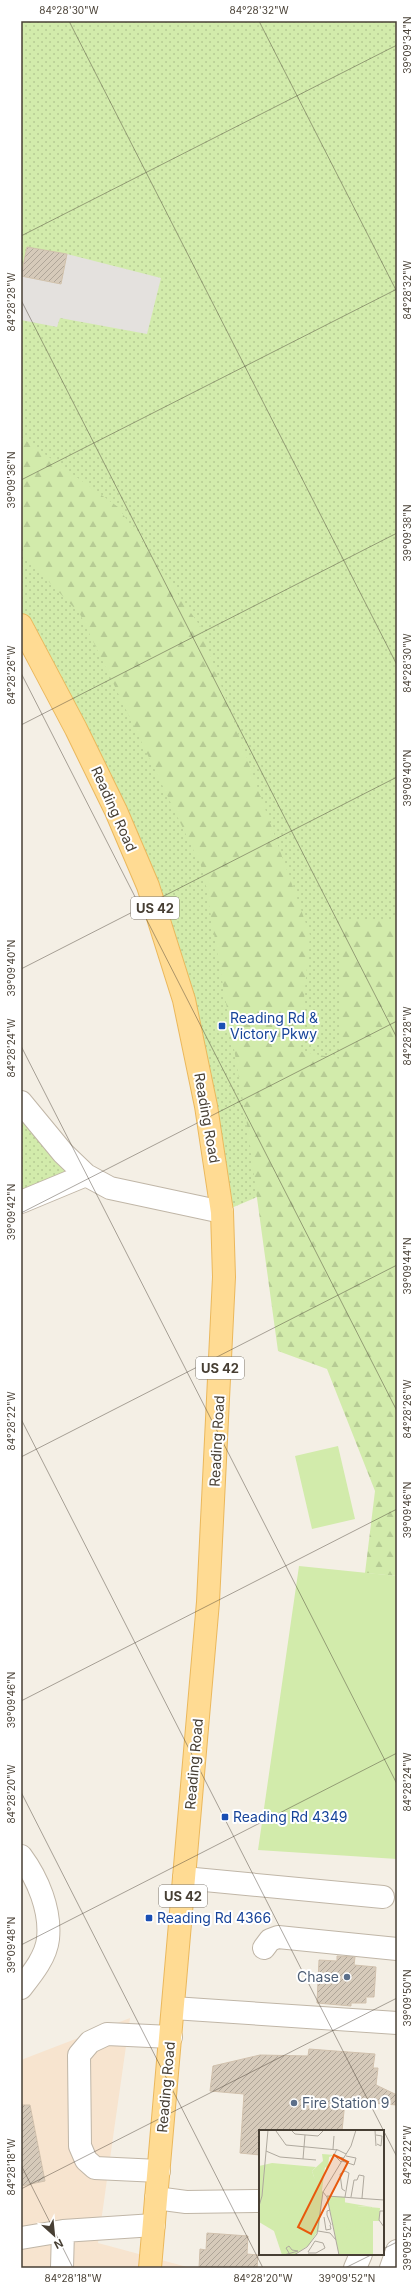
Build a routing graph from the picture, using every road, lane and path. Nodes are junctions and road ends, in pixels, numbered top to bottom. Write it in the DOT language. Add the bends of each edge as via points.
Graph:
graph roads {
  1 [pos="21,625"];
  2 [pos="21,1102"];
  3 [pos="86,1175"];
  4 [pos="21,1202"];
  5 [pos="222,1212"];
  6 [pos="21,1856"];
  7 [pos="184,1878"];
  8 [pos="383,1897"];
  9 [pos="264,1948"];
  10 [pos="397,1949"];
  11 [pos="21,1988"];
  12 [pos="173,2008"];
  13 [pos="397,2023"];
  14 [pos="171,2037"];
  15 [pos="158,2171"];
  16 [pos="156,2198"];
  17 [pos="259,2201"];
  18 [pos="154,2225"];
  19 [pos="63,2232"];
  20 [pos="21,2238"];
  21 [pos="384,2249"];
  22 [pos="397,2251"];
  23 [pos="361,2255"];
  24 [pos="62,2268"];
  25 [pos="150,2268"];
  26 [pos="355,2268"];
  27 [pos="391,2268"];
  1 -- 5 [label="main road, Reading Road / US 42" via="116,811 148,886 184,1000 206,1106"];
  2 -- 3 [label="street" via="63,1153"];
  3 -- 4 [label="street"];
  3 -- 5 [label="street" via="110,1188"];
  5 -- 7 [label="main road, Reading Road / US 42" via="224,1277 213,1524"];
  6 -- 11 [label="street" via="38,1886 47,1913 48,1941 36,1970"];
  7 -- 8 [label="street"];
  7 -- 12 [label="main road, Reading Road / US 42"];
  9 -- 10 [label="street" via="270,1940 278,1937"];
  12 -- 13 [label="street"];
  12 -- 14 [label="main road, Reading Road / US 42"];
  14 -- 15 [label="main road, Reading Road / US 42"];
  14 -- 15 [label="street" via="107,2034 90,2042 79,2055 80,2146 86,2160 95,2168"];
  15 -- 16 [label="main road, Reading Road / US 42"];
  16 -- 17 [label="street" via="186,2202"];
  16 -- 18 [label="main road, Reading Road / US 42"];
  18 -- 19 [label="street"];
  18 -- 25 [label="main road, Reading Road / US 42"];
  19 -- 20 [label="street"];
  19 -- 24 [label="street"];
  21 -- 22 [label="street"];
  22 -- 27 [label="street"];
  23 -- 26 [label="street"];
}
